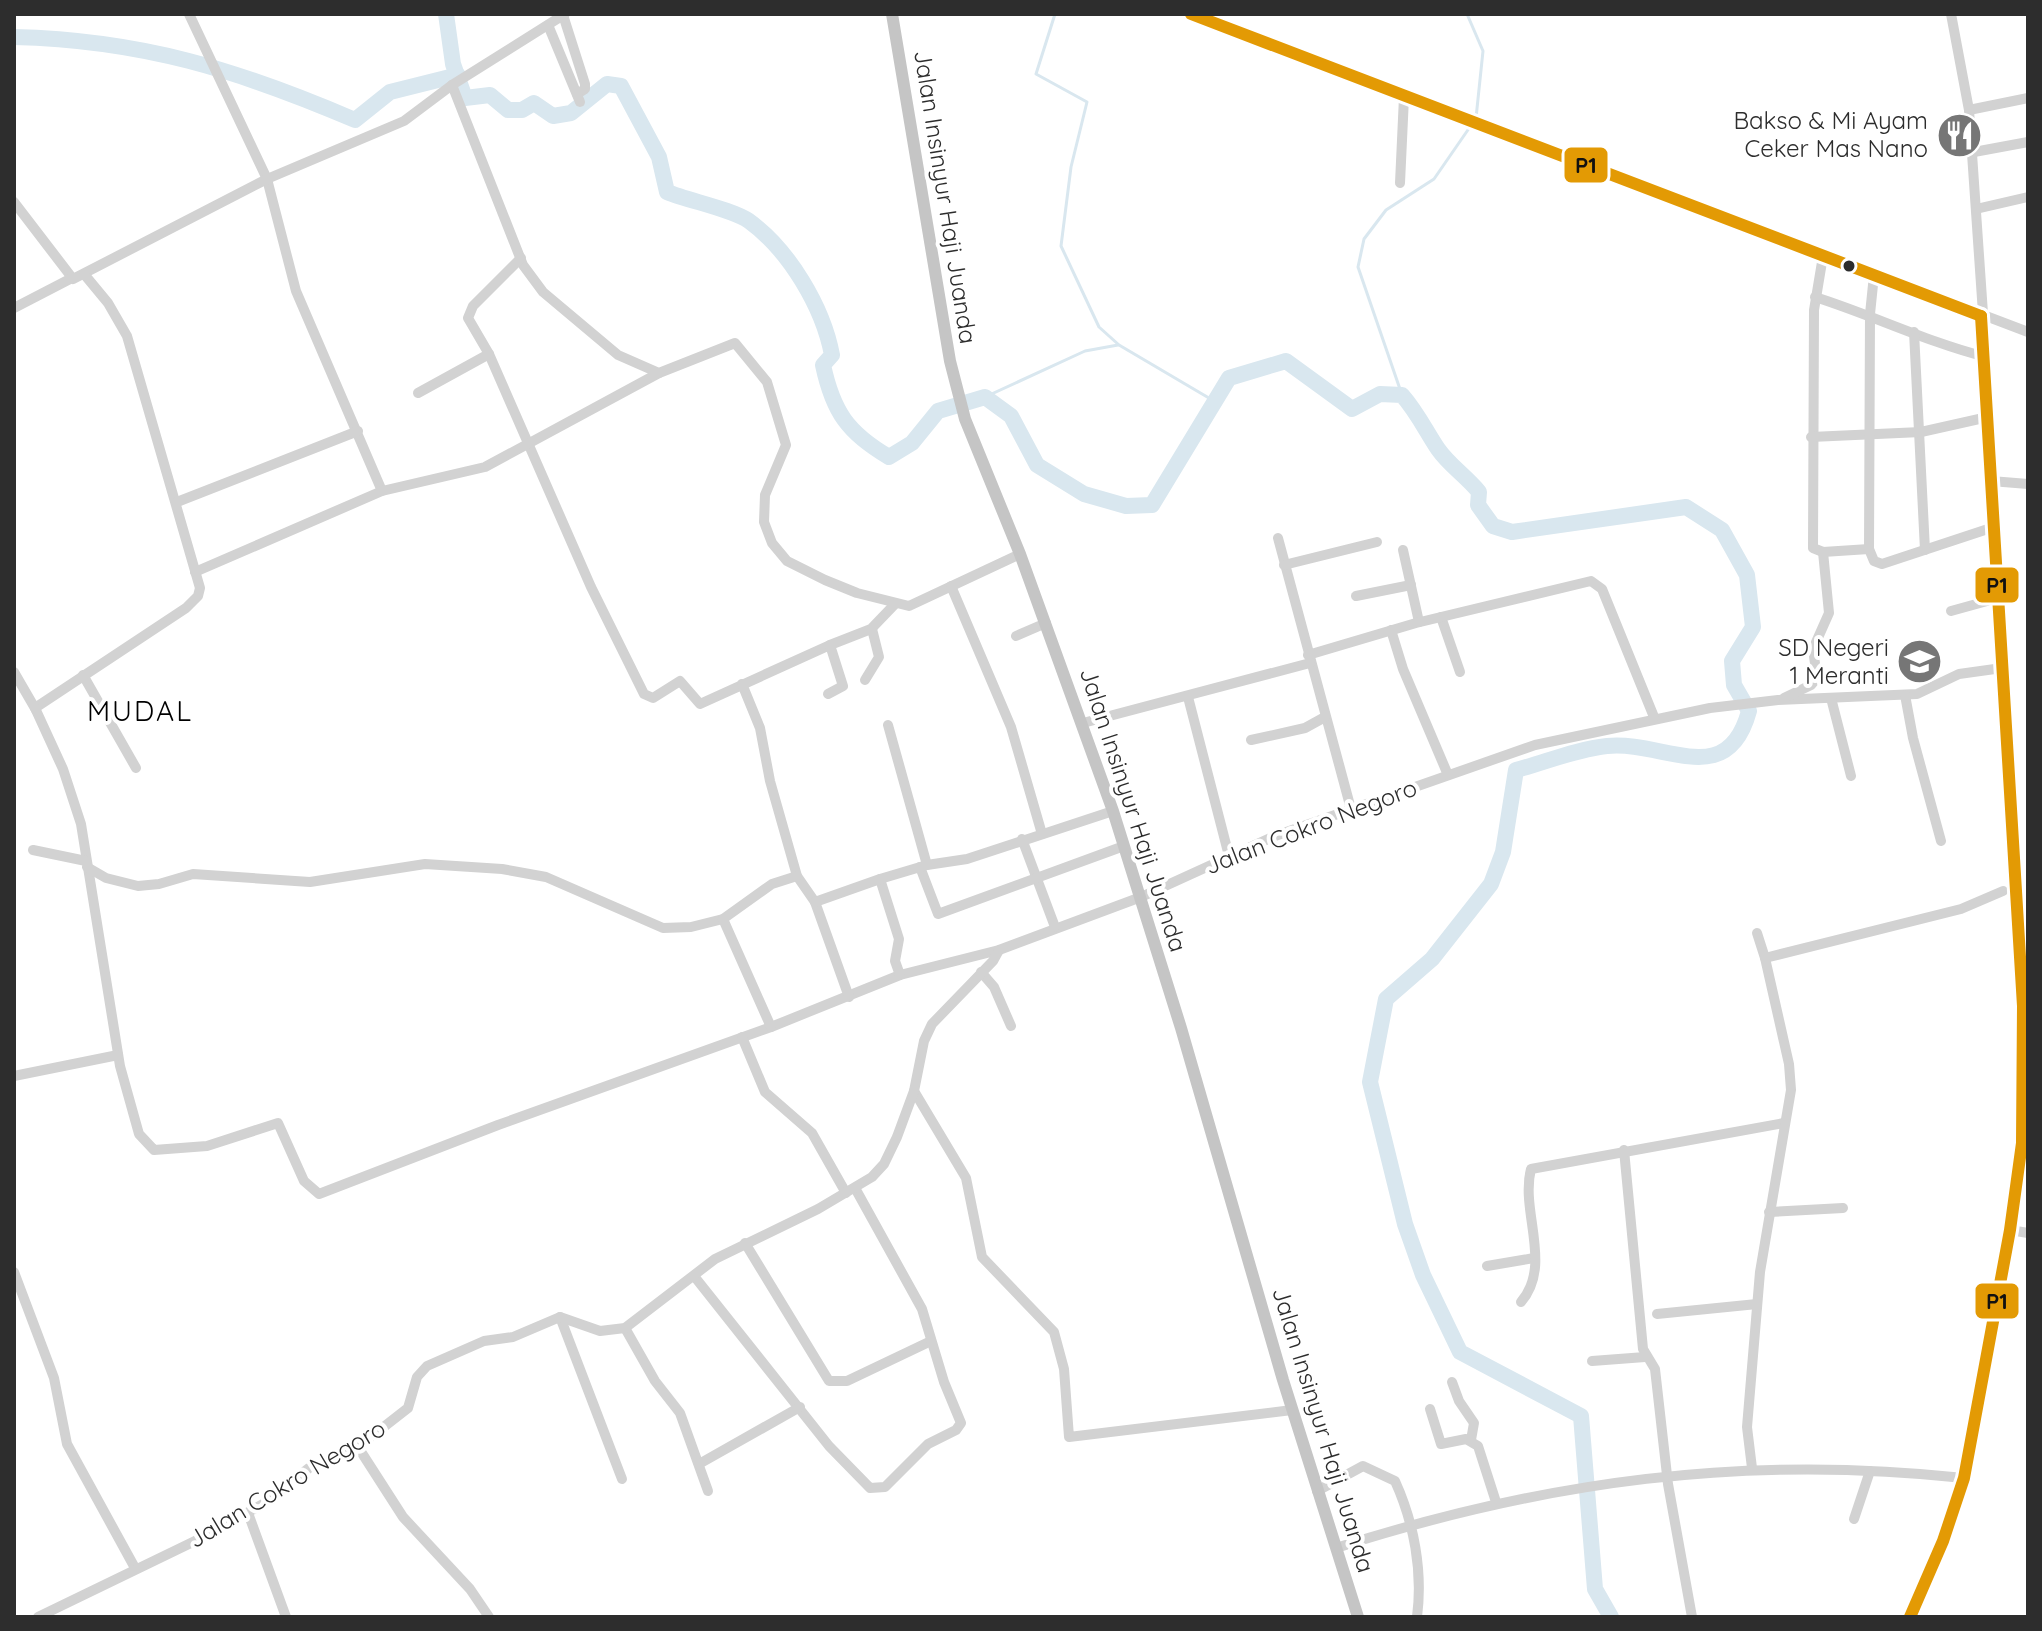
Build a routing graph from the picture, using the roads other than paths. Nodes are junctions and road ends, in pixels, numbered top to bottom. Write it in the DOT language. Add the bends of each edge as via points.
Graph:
graph roads {
  1 [pos="189,14"];
  2 [pos="564,14"];
  3 [pos="892,14"];
  4 [pos="1191,14"];
  5 [pos="1951,14"];
  6 [pos="548,25"];
  7 [pos="458,82"];
  8 [pos="1404,97"];
  9 [pos="2028,98"];
  10 [pos="1969,110"];
  11 [pos="2028,142"];
  12 [pos="1974,152"];
  13 [pos="267,179"];
  14 [pos="1400,183"];
  15 [pos="2028,197"];
  16 [pos="14,202"];
  17 [pos="1976,209"];
  18 [pos="1823,256"];
  19 [pos="521,258"];
  20 [pos="84,274"];
  21 [pos="1874,275"];
  22 [pos="70,279"];
  23 [pos="1815,297"];
  24 [pos="14,308"];
  25 [pos="1870,314"];
  26 [pos="1981,316"];
  27 [pos="1914,332"];
  28 [pos="2028,332"];
  29 [pos="489,354"];
  30 [pos="1986,357"];
  31 [pos="659,373"];
  32 [pos="418,393"];
  33 [pos="1988,417"];
  34 [pos="358,431"];
  35 [pos="1921,432"];
  36 [pos="1869,434"];
  37 [pos="1811,437"];
  38 [pos="529,445"];
  39 [pos="1991,481"];
  40 [pos="2028,484"];
  41 [pos="382,491"];
  42 [pos="177,502"];
  43 [pos="1994,527"];
  44 [pos="1278,538"];
  45 [pos="1377,542"];
  46 [pos="1869,549"];
  47 [pos="1403,550"];
  48 [pos="1925,550"];
  49 [pos="1823,552"];
  50 [pos="1020,554"];
  51 [pos="1284,565"];
  52 [pos="195,572"];
  53 [pos="1411,585"];
  54 [pos="951,586"];
  55 [pos="1356,596"];
  56 [pos="1998,598"];
  57 [pos="895,604"];
  58 [pos="1951,611"];
  59 [pos="1441,617"];
  60 [pos="1419,622"];
  61 [pos="1046,623"];
  62 [pos="872,629"];
  63 [pos="1391,630"];
  64 [pos="1016,636"];
  65 [pos="830,645"];
  66 [pos="1309,659"];
  67 [pos="2002,668"];
  68 [pos="14,672"];
  69 [pos="1460,672"];
  70 [pos="83,675"];
  71 [pos="865,680"];
  72 [pos="742,684"];
  73 [pos="828,694"];
  74 [pos="1905,695"];
  75 [pos="1188,697"];
  76 [pos="1831,698"];
  77 [pos="1778,700"];
  78 [pos="36,710"];
  79 [pos="1325,717"];
  80 [pos="1654,717"];
  81 [pos="1083,723"];
  82 [pos="888,725"];
  83 [pos="1251,740"];
  84 [pos="136,768"];
  85 [pos="1448,775"];
  86 [pos="1851,776"];
  87 [pos="1351,809"];
  88 [pos="1113,811"];
  89 [pos="1042,834"];
  90 [pos="1022,839"];
  91 [pos="1941,841"];
  92 [pos="1124,846"];
  93 [pos="33,850"];
  94 [pos="1229,856"];
  95 [pos="87,864"];
  96 [pos="923,866"];
  97 [pos="797,876"];
  98 [pos="1038,877"];
  99 [pos="880,879"];
  100 [pos="2003,891"];
  101 [pos="1141,897"];
  102 [pos="815,902"];
  103 [pos="723,919"];
  104 [pos="1055,927"];
  105 [pos="1757,933"];
  106 [pos="999,950"];
  107 [pos="1765,958"];
  108 [pos="981,972"];
  109 [pos="900,975"];
  110 [pos="849,997"];
  111 [pos="1011,1026"];
  112 [pos="771,1027"];
  113 [pos="742,1037"];
  114 [pos="118,1055"];
  115 [pos="14,1076"];
  116 [pos="914,1091"];
  117 [pos="1784,1123"];
  118 [pos="1624,1150"];
  119 [pos="850,1191"];
  120 [pos="1843,1208"];
  121 [pos="1769,1212"];
  122 [pos="2010,1230"];
  123 [pos="2028,1233"];
  124 [pos="745,1243"];
  125 [pos="1534,1258"];
  126 [pos="1487,1266"];
  127 [pos="14,1272"];
  128 [pos="694,1276"];
  129 [pos="1521,1302"];
  130 [pos="1757,1304"];
  131 [pos="1657,1314"];
  132 [pos="560,1317"];
  133 [pos="625,1328"];
  134 [pos="931,1341"];
  135 [pos="1645,1357"];
  136 [pos="1592,1361"];
  137 [pos="1452,1382"];
  138 [pos="800,1407"];
  139 [pos="1430,1409"];
  140 [pos="1292,1410"];
  141 [pos="1471,1440"];
  142 [pos="358,1447"];
  143 [pos="699,1464"];
  144 [pos="1752,1468"];
  145 [pos="1870,1471"];
  146 [pos="1667,1476"];
  147 [pos="1964,1478"];
  148 [pos="622,1479"];
  149 [pos="708,1491"];
  150 [pos="1317,1491"];
  151 [pos="1496,1502"];
  152 [pos="248,1513"];
  153 [pos="1854,1519"];
  154 [pos="1410,1524"];
  155 [pos="1336,1548"];
  156 [pos="135,1568"];
  157 [pos="50,1614"];
  158 [pos="38,1617"];
  159 [pos="286,1617"];
  160 [pos="489,1617"];
  161 [pos="1358,1617"];
  162 [pos="1417,1617"];
  163 [pos="1692,1617"];
  164 [pos="1910,1617"];
  1 -- 13 [label="street"];
  2 -- 6 [label="street"];
  2 -- 6 [label="street" via="586,87 579,98"];
  3 -- 50 [label="main road, Jalan Insinyur Haji Juanda" via="957,392"];
  4 -- 8 [label="street"];
  5 -- 10 [label="street"];
  6 -- 7 [label="street"];
  7 -- 13 [label="street" via="380,134"];
  7 -- 19 [label="street"];
  8 -- 14 [label="street"];
  8 -- 18 [label="street"];
  9 -- 10 [label="street"];
  10 -- 12 [label="street"];
  11 -- 12 [label="street"];
  12 -- 17 [label="street"];
  13 -- 20 [label="street"];
  13 -- 34 [label="street" via="296,291"];
  15 -- 17 [label="street"];
  16 -- 22 [label="street"];
  17 -- 26 [label="street"];
  18 -- 21 [label="street"];
  18 -- 23 [label="street"];
  19 -- 29 [label="street" via="468,313"];
  19 -- 31 [label="street" via="534,283 588,331 618,355"];
  20 -- 22 [label="street"];
  20 -- 42 [label="street" via="127,336"];
  21 -- 25 [label="street"];
  21 -- 26 [label="street"];
  22 -- 24 [label="street"];
  23 -- 25 [label="street"];
  23 -- 37 [label="street"];
  25 -- 27 [label="street"];
  25 -- 36 [label="street"];
  26 -- 28 [label="street"];
  26 -- 30 [label="street"];
  27 -- 30 [label="street"];
  27 -- 35 [label="street"];
  29 -- 32 [label="street"];
  29 -- 38 [label="street"];
  30 -- 33 [label="street"];
  31 -- 38 [label="street"];
  31 -- 57 [label="street" via="728,345 741,347 767,382 785,437 784,453 765,495 764,522 772,543 798,567"];
  33 -- 35 [label="street"];
  33 -- 39 [label="street"];
  34 -- 41 [label="street"];
  34 -- 42 [label="street"];
  35 -- 36 [label="street"];
  35 -- 48 [label="street"];
  36 -- 37 [label="street"];
  36 -- 46 [label="street"];
  37 -- 49 [label="street" via="1811,540 1815,551"];
  38 -- 41 [label="street" via="471,472"];
  38 -- 72 [label="street" via="646,697 680,681 700,704"];
  39 -- 40 [label="street"];
  39 -- 43 [label="street"];
  41 -- 52 [label="street"];
  42 -- 52 [label="street"];
  43 -- 48 [label="street"];
  43 -- 56 [label="street"];
  44 -- 51 [label="street"];
  45 -- 51 [label="street"];
  46 -- 48 [label="street" via="1878,564"];
  46 -- 49 [label="street"];
  47 -- 53 [label="street"];
  49 -- 77 [label="street" via="1829,613 1813,649 1817,678"];
  50 -- 54 [label="street"];
  50 -- 61 [label="main road, Jalan Insinyur Haji Juanda"];
  51 -- 66 [label="street"];
  52 -- 70 [label="street" via="200,590 191,604"];
  53 -- 55 [label="street"];
  53 -- 60 [label="street"];
  54 -- 57 [label="street" via="916,604"];
  54 -- 89 [label="street" via="1011,727"];
  56 -- 58 [label="street"];
  56 -- 67 [label="street"];
  57 -- 62 [label="street"];
  59 -- 60 [label="street"];
  59 -- 69 [label="street"];
  59 -- 80 [label="street" via="1595,582"];
  60 -- 63 [label="street"];
  61 -- 64 [label="street"];
  61 -- 81 [label="main road, Jalan Insinyur Haji Juanda"];
  62 -- 65 [label="street"];
  62 -- 71 [label="street" via="879,657"];
  63 -- 66 [label="street"];
  63 -- 85 [label="street"];
  65 -- 72 [label="street"];
  65 -- 73 [label="street" via="843,686"];
  66 -- 75 [label="street"];
  66 -- 79 [label="street"];
  67 -- 74 [label="street, Jalan Cokro Negoro" via="1969,671"];
  67 -- 122 [label="street" via="2024,1040 2022,1143"];
  68 -- 78 [label="street"];
  70 -- 78 [label="street"];
  70 -- 84 [label="street"];
  72 -- 97 [label="street" via="760,728"];
  74 -- 76 [label="street, Jalan Cokro Negoro"];
  74 -- 91 [label="street"];
  75 -- 81 [label="street"];
  75 -- 94 [label="street"];
  76 -- 77 [label="street, Jalan Cokro Negoro"];
  76 -- 86 [label="street"];
  77 -- 80 [label="street, Jalan Cokro Negoro"];
  78 -- 95 [label="street" via="74,801"];
  79 -- 83 [label="street" via="1305,728"];
  79 -- 87 [label="street"];
  80 -- 85 [label="street, Jalan Cokro Negoro" via="1535,745"];
  81 -- 88 [label="main road, Jalan Insinyur Haji Juanda"];
  82 -- 96 [label="street"];
  85 -- 87 [label="street, Jalan Cokro Negoro"];
  87 -- 94 [label="street, Jalan Cokro Negoro"];
  88 -- 89 [label="street"];
  88 -- 92 [label="main road, Jalan Insinyur Haji Juanda"];
  89 -- 90 [label="street"];
  90 -- 96 [label="street" via="967,859"];
  90 -- 98 [label="street"];
  92 -- 98 [label="street"];
  92 -- 101 [label="main road, Jalan Insinyur Haji Juanda"];
  93 -- 95 [label="street"];
  94 -- 101 [label="street, Jalan Cokro Negoro"];
  95 -- 103 [label="street" via="106,878 138,886 193,874 310,882 425,864 502,869 546,877 663,928"];
  95 -- 114 [label="street"];
  96 -- 98 [label="street" via="937,914"];
  96 -- 99 [label="street"];
  97 -- 102 [label="street"];
  97 -- 103 [label="street" via="772,884"];
  98 -- 104 [label="street"];
  99 -- 102 [label="street"];
  99 -- 109 [label="street" via="899,939 895,969"];
  100 -- 107 [label="street" via="1946,913"];
  101 -- 104 [label="street, Jalan Cokro Negoro"];
  101 -- 140 [label="main road, Jalan Insinyur Haji Juanda"];
  102 -- 110 [label="street"];
  103 -- 112 [label="street"];
  104 -- 106 [label="street, Jalan Cokro Negoro"];
  105 -- 107 [label="street"];
  106 -- 108 [label="street, Jalan Cokro Negoro"];
  106 -- 109 [label="street"];
  107 -- 117 [label="street" via="1791,1077"];
  108 -- 111 [label="street" via="994,987"];
  108 -- 116 [label="street, Jalan Cokro Negoro" via="932,1024"];
  109 -- 110 [label="street"];
  110 -- 112 [label="street"];
  112 -- 113 [label="street"];
  113 -- 114 [label="street" via="319,1194 304,1181 278,1123 207,1146 154,1150 139,1134"];
  113 -- 119 [label="street" via="765,1092 812,1133"];
  114 -- 115 [label="street"];
  116 -- 119 [label="street, Jalan Cokro Negoro" via="884,1164"];
  116 -- 140 [label="street" via="966,1178 982,1257 1054,1332 1064,1369 1069,1437"];
  117 -- 118 [label="street"];
  117 -- 121 [label="street"];
  118 -- 125 [label="street" via="1531,1169"];
  118 -- 135 [label="street"];
  119 -- 124 [label="street, Jalan Cokro Negoro"];
  119 -- 134 [label="street" via="922,1309"];
  120 -- 121 [label="street"];
  121 -- 130 [label="street"];
  122 -- 123 [label="street"];
  122 -- 147 [label="street"];
  124 -- 128 [label="street, Jalan Cokro Negoro"];
  124 -- 134 [label="street" via="829,1381 847,1381"];
  125 -- 126 [label="street"];
  125 -- 129 [label="street" via="1531,1287"];
  127 -- 156 [label="street" via="54,1378 67,1444"];
  128 -- 133 [label="street, Jalan Cokro Negoro"];
  128 -- 138 [label="street"];
  130 -- 131 [label="street"];
  130 -- 144 [label="street" via="1747,1427"];
  132 -- 133 [label="street" via="600,1331"];
  132 -- 142 [label="street, Jalan Cokro Negoro" via="427,1366 417,1377 408,1408"];
  132 -- 148 [label="street"];
  133 -- 143 [label="street" via="680,1413"];
  134 -- 138 [label="street" via="961,1423 928,1444 885,1487 875,1491 866,1485"];
  135 -- 136 [label="street"];
  135 -- 146 [label="street" via="1655,1369"];
  137 -- 141 [label="street" via="1474,1423"];
  138 -- 143 [label="street"];
  139 -- 141 [label="street" via="1441,1444"];
  140 -- 150 [label="main road, Jalan Insinyur Haji Juanda"];
  141 -- 151 [label="street" via="1481,1450"];
  142 -- 152 [label="street, Jalan Cokro Negoro" via="309,1468"];
  142 -- 160 [label="street" via="403,1517"];
  143 -- 149 [label="street"];
  144 -- 145 [label="street"];
  144 -- 146 [label="street"];
  145 -- 147 [label="street"];
  145 -- 153 [label="street"];
  146 -- 151 [label="street"];
  146 -- 163 [label="street"];
  147 -- 164 [label="street"];
  150 -- 154 [label="street" via="1361,1466 1375,1470 1395,1481"];
  150 -- 155 [label="main road, Jalan Insinyur Haji Juanda"];
  151 -- 154 [label="street"];
  152 -- 156 [label="street, Jalan Cokro Negoro"];
  152 -- 159 [label="street"];
  154 -- 155 [label="street"];
  154 -- 162 [label="street" via="1420,1592"];
  155 -- 161 [label="main road, Jalan Insinyur Haji Juanda"];
  156 -- 157 [label="street, Jalan Cokro Negoro"];
  157 -- 158 [label="street, Jalan Cokro Negoro"];
}
